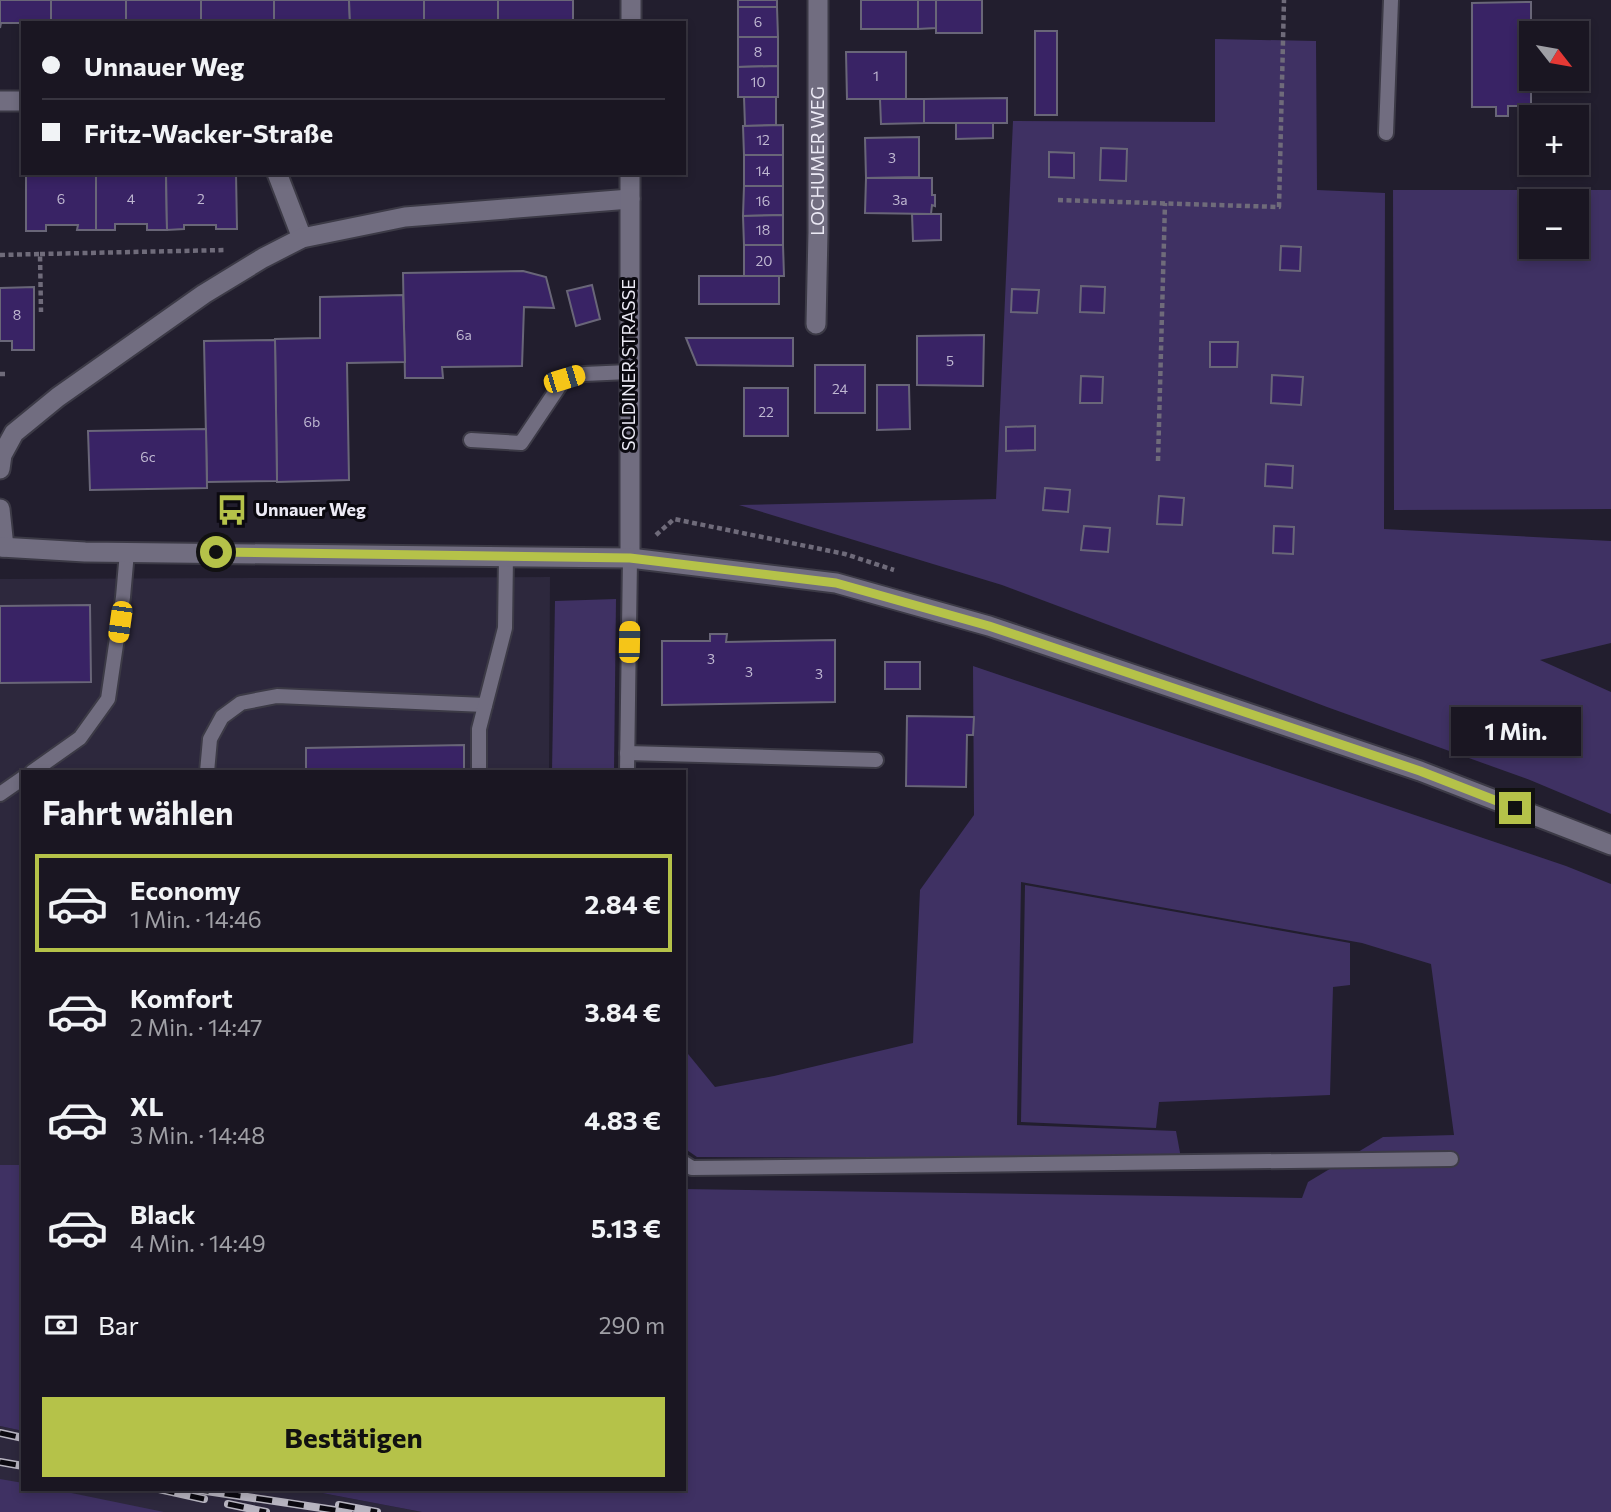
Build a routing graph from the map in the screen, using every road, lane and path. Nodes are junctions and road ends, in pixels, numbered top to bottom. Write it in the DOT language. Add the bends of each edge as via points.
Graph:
graph roads {
  1 [pos="631,0"];
  2 [pos="818,0"];
  3 [pos="1284,0"];
  4 [pos="1391,0"];
  5 [pos="631,21"];
  6 [pos="0,101"];
  7 [pos="21,101"];
  8 [pos="1385,133"];
  9 [pos="278,175"];
  10 [pos="630,175"];
  11 [pos="629,199"];
  12 [pos="1058,200"];
  13 [pos="1165,203"];
  14 [pos="302,238"];
  15 [pos="228,250"];
  16 [pos="40,254"];
  17 [pos="0,255"];
  18 [pos="40,312"];
  19 [pos="816,324"];
  20 [pos="629,372"];
  21 [pos="471,440"];
  22 [pos="1158,461"];
  23 [pos="0,469"];
  24 [pos="0,509"];
  25 [pos="2,547"];
  26 [pos="127,552"];
  27 [pos="506,556"];
  28 [pos="630,558"];
  29 [pos="485,705"];
  30 [pos="628,753"];
  31 [pos="876,760"];
  32 [pos="35,770"];
  33 [pos="207,770"];
  34 [pos="479,770"];
  35 [pos="627,770"];
  36 [pos="21,779"];
  37 [pos="0,794"];
  38 [pos="1611,845"];
  39 [pos="1451,1160"];
  40 [pos="686,1164"];
  1 -- 5 [label="street"];
  2 -- 19 [label="street, LOCHUMER WEG"];
  3 -- 13 [label="path" via="1279,207"];
  4 -- 8 [label="lane"];
  6 -- 7 [label="street"];
  9 -- 14 [label="street"];
  10 -- 11 [label="street, SOLDINER STRASSE"];
  11 -- 14 [label="street" via="405,217"];
  11 -- 20 [label="street, SOLDINER STRASSE"];
  12 -- 13 [label="path"];
  13 -- 22 [label="path"];
  14 -- 23 [label="street" via="204,294 58,397 14,433"];
  15 -- 16 [label="path"];
  16 -- 17 [label="path"];
  16 -- 18 [label="path"];
  20 -- 21 [label="lane" via="564,379 521,443"];
  20 -- 28 [label="street, SOLDINER STRASSE"];
  24 -- 25 [label="street"];
  25 -- 26 [label="street"];
  26 -- 27 [label="street"];
  26 -- 32 [label="lane" via="108,699 80,738"];
  27 -- 28 [label="street"];
  27 -- 29 [label="lane" via="505,628"];
  28 -- 30 [label="lane"];
  28 -- 38 [label="street" via="836,583 989,626 1420,771"];
  29 -- 33 [label="lane" via="277,696 241,703 222,717 210,739"];
  29 -- 34 [label="lane" via="479,729"];
  30 -- 31 [label="lane"];
  30 -- 35 [label="lane"];
  36 -- 37 [label="lane"];
  39 -- 40 [label="lane" via="692,1168"];
}
